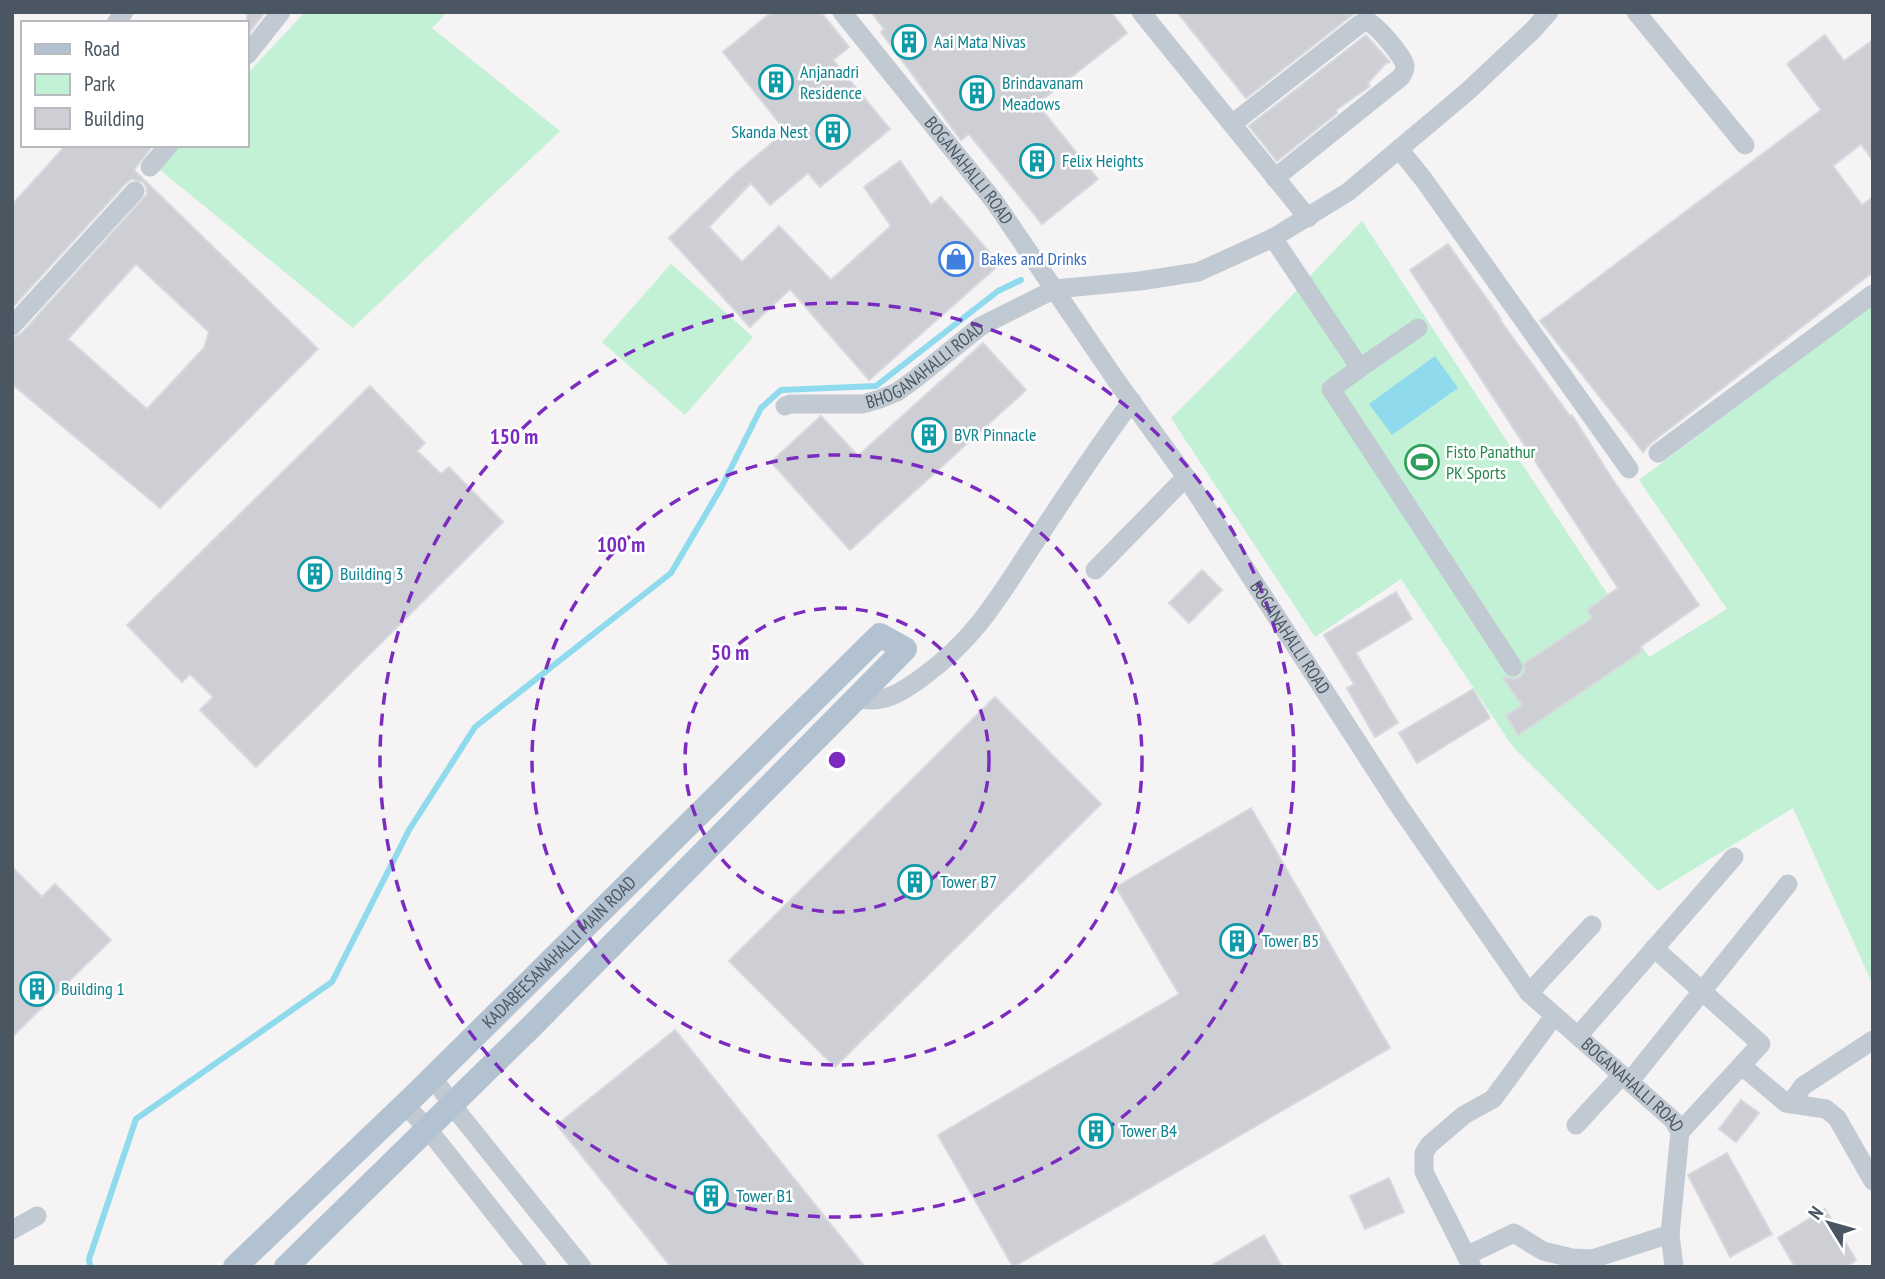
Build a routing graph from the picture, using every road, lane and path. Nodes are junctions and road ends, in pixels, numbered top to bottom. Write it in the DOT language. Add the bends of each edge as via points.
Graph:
graph roads {
  1 [pos="281,12"];
  2 [pos="842,12"];
  3 [pos="1141,12"];
  4 [pos="1549,12"];
  5 [pos="1636,12"];
  6 [pos="248,54"];
  7 [pos="1232,124"];
  8 [pos="1745,145"];
  9 [pos="167,147"];
  10 [pos="1399,149"];
  11 [pos="150,167"];
  12 [pos="1275,178"];
  13 [pos="135,191"];
  14 [pos="1303,212"];
  15 [pos="1273,238"];
  16 [pos="1055,289"];
  17 [pos="1873,294"];
  18 [pos="12,326"];
  19 [pos="1418,328"];
  20 [pos="1360,368"];
  21 [pos="1132,401"];
  22 [pos="785,406"];
  23 [pos="1658,453"];
  24 [pos="1629,469"];
  25 [pos="1186,477"];
  26 [pos="1095,570"];
  27 [pos="1513,667"];
  28 [pos="856,698"];
  29 [pos="1734,857"];
  30 [pos="1788,884"];
  31 [pos="1592,925"];
  32 [pos="1654,948"];
  33 [pos="1702,990"];
  34 [pos="1529,993"];
  35 [pos="1555,1016"];
  36 [pos="1578,1036"];
  37 [pos="1873,1040"];
  38 [pos="1742,1066"];
  39 [pos="433,1077"];
  40 [pos="1626,1078"];
  41 [pos="1790,1104"];
  42 [pos="405,1105"];
  43 [pos="452,1105"];
  44 [pos="1576,1125"];
  45 [pos="427,1128"];
  46 [pos="1680,1132"];
  47 [pos="1873,1181"];
  48 [pos="37,1216"];
  49 [pos="12,1230"];
  50 [pos="1670,1234"];
  51 [pos="1469,1262"];
  52 [pos="235,1267"];
  53 [pos="286,1267"];
  54 [pos="537,1267"];
  55 [pos="582,1267"];
  56 [pos="1674,1267"];
  1 -- 6 [label="street"];
  2 -- 16 [label="street, BOGANAHALLI ROAD" via="994,201"];
  3 -- 7 [label="street"];
  4 -- 10 [label="street" via="1468,91"];
  5 -- 8 [label="street"];
  7 -- 12 [label="street"];
  7 -- 12 [label="street" via="1360,24 1367,21 1380,31 1405,63 1401,77"];
  9 -- 11 [label="street"];
  10 -- 14 [label="street" via="1348,192"];
  10 -- 24 [label="street"];
  12 -- 14 [label="street"];
  13 -- 18 [label="street"];
  14 -- 15 [label="street"];
  15 -- 16 [label="street" via="1198,272"];
  15 -- 20 [label="street"];
  16 -- 21 [label="street, BOGANAHALLI ROAD"];
  16 -- 22 [label="street, BHOGANAHALLI ROAD" via="981,326 897,392 863,404"];
  17 -- 23 [label="street"];
  19 -- 20 [label="street"];
  20 -- 27 [label="street" via="1331,389"];
  21 -- 25 [label="street, BOGANAHALLI ROAD"];
  21 -- 28 [label="street" via="1009,586 970,636 911,686 883,700"];
  25 -- 26 [label="street"];
  25 -- 34 [label="street, BOGANAHALLI ROAD" via="1397,803"];
  28 -- 39 [label="main road, KADABEESANAHALLI MAIN ROAD" via="905,649 880,635"];
  28 -- 43 [label="main road, KADABEESANAHALLI MAIN ROAD"];
  29 -- 32 [label="street"];
  30 -- 33 [label="street"];
  31 -- 34 [label="street"];
  32 -- 33 [label="street"];
  32 -- 36 [label="street"];
  33 -- 38 [label="street" via="1761,1044"];
  33 -- 40 [label="street"];
  34 -- 35 [label="street, BOGANAHALLI ROAD"];
  35 -- 36 [label="street, BOGANAHALLI ROAD"];
  35 -- 51 [label="street" via="1493,1099 1464,1115 1424,1153 1424,1172"];
  36 -- 40 [label="street, BOGANAHALLI ROAD"];
  37 -- 41 [label="street" via="1803,1086"];
  38 -- 41 [label="street"];
  38 -- 46 [label="street"];
  39 -- 42 [label="main road, KADABEESANAHALLI MAIN ROAD"];
  39 -- 43 [label="street"];
  40 -- 44 [label="street"];
  40 -- 46 [label="street, BOGANAHALLI ROAD" via="1673,1120"];
  41 -- 47 [label="street" via="1826,1109 1837,1118"];
  42 -- 45 [label="street"];
  42 -- 52 [label="main road, KADABEESANAHALLI MAIN ROAD"];
  43 -- 45 [label="main road, KADABEESANAHALLI MAIN ROAD"];
  43 -- 55 [label="street"];
  45 -- 53 [label="main road, KADABEESANAHALLI MAIN ROAD"];
  45 -- 54 [label="street"];
  46 -- 50 [label="street, BOGANAHALLI ROAD"];
  48 -- 49 [label="street"];
  50 -- 51 [label="street" via="1592,1259 1543,1251 1514,1233"];
  50 -- 56 [label="street, BOGANAHALLI ROAD"];
}
